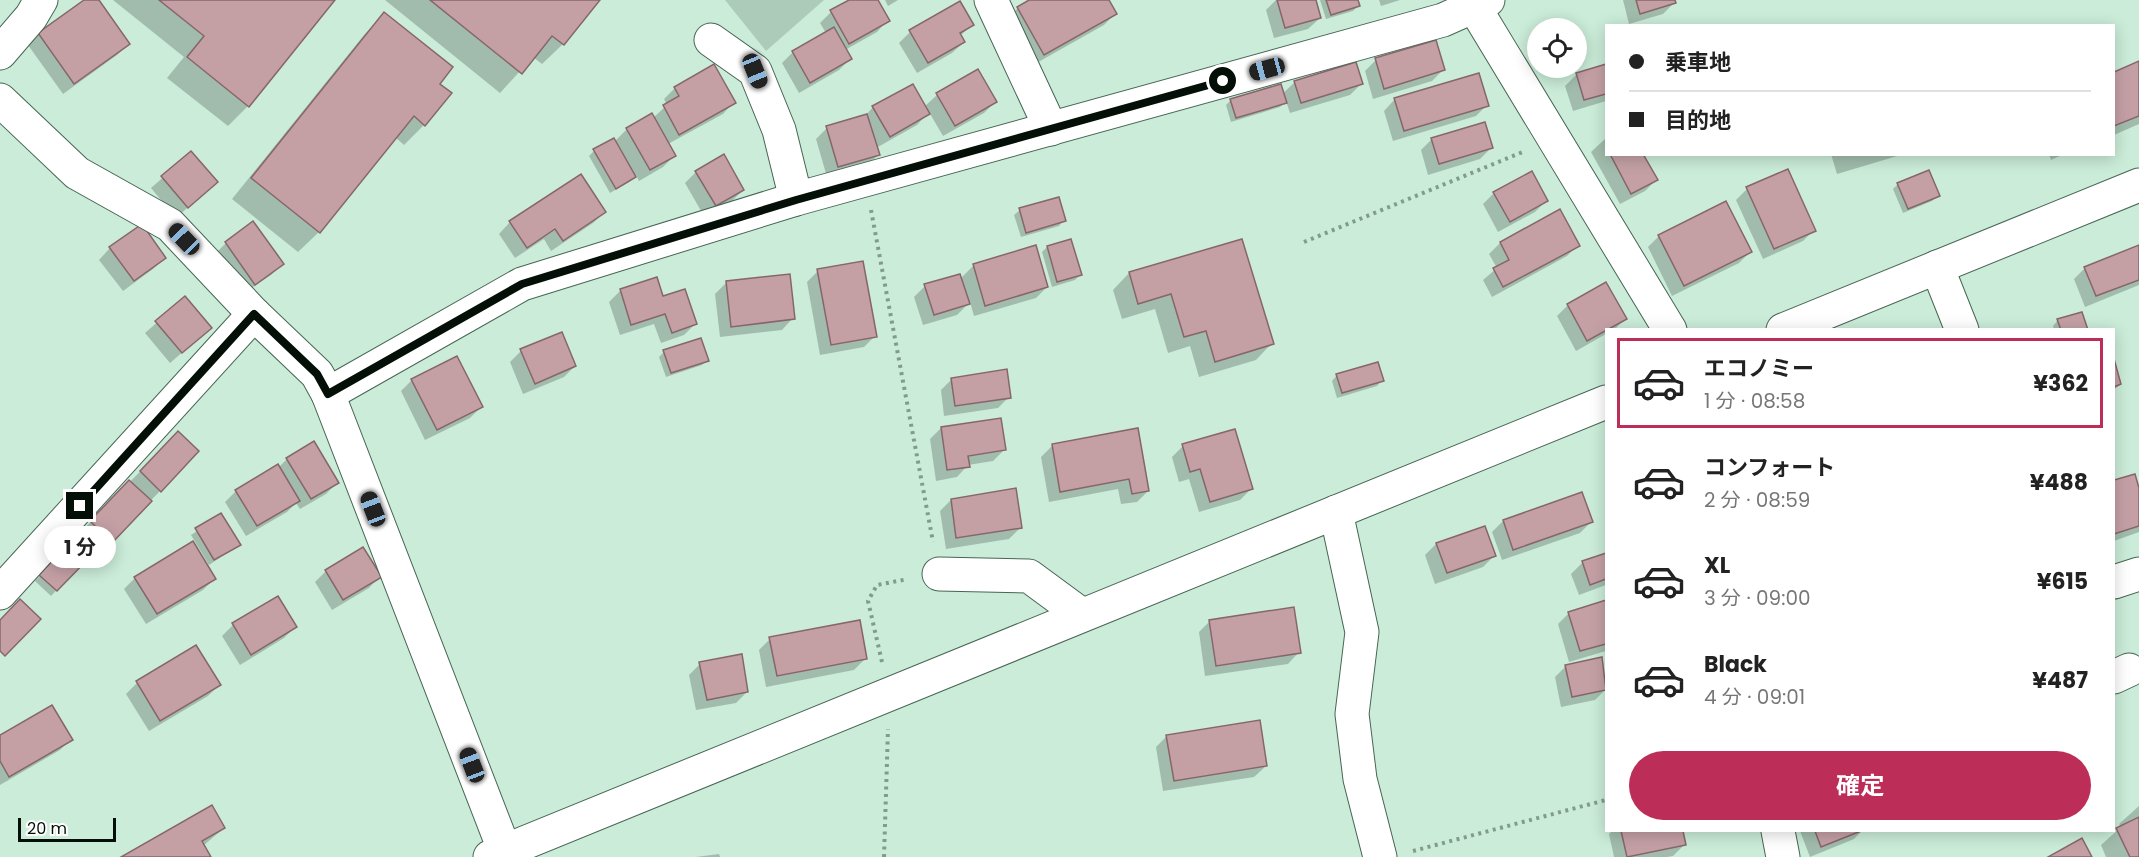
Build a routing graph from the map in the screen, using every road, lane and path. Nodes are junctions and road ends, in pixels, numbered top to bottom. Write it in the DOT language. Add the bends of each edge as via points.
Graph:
graph roads {
  1 [pos="41,0"];
  2 [pos="991,0"];
  3 [pos="1477,2"];
  4 [pos="711,40"];
  5 [pos="0,53"];
  6 [pos="0,100"];
  7 [pos="1051,129"];
  8 [pos="1554,140"];
  9 [pos="866,180"];
  10 [pos="2139,185"];
  11 [pos="796,200"];
  12 [pos="1304,242"];
  13 [pos="1937,267"];
  14 [pos="254,314"];
  15 [pos="1669,328"];
  16 [pos="1788,328"];
  17 [pos="1961,328"];
  18 [pos="328,394"];
  19 [pos="1605,402"];
  20 [pos="1336,512"];
  21 [pos="939,574"];
  22 [pos="2139,574"];
  23 [pos="2115,582"];
  24 [pos="0,593"];
  25 [pos="1082,615"];
  26 [pos="889,694"];
  27 [pos="1605,800"];
  28 [pos="1778,832"];
  29 [pos="501,855"];
  30 [pos="1391,855"];
  31 [pos="884,857"];
  32 [pos="1783,857"];
  1 -- 5 [label="street"];
  2 -- 7 [label="street"];
  3 -- 7 [label="street" via="1443,20"];
  3 -- 8 [label="street"];
  4 -- 11 [label="street" via="755,71 779,130"];
  6 -- 14 [label="street" via="77,172 170,225"];
  7 -- 9 [label="street"];
  8 -- 12 [label="path"];
  8 -- 15 [label="street"];
  9 -- 11 [label="street"];
  9 -- 21 [label="path"];
  10 -- 13 [label="street"];
  11 -- 18 [label="street" via="522,284"];
  13 -- 16 [label="street"];
  13 -- 17 [label="street"];
  14 -- 18 [label="street" via="317,374"];
  14 -- 24 [label="street"];
  18 -- 29 [label="street"];
  19 -- 20 [label="street"];
  20 -- 25 [label="street"];
  20 -- 30 [label="street" via="1362,632 1352,714 1360,779"];
  21 -- 25 [label="street" via="1029,576"];
  21 -- 26 [label="path" via="877,585 868,601"];
  22 -- 23 [label="street"];
  25 -- 26 [label="street"];
  26 -- 29 [label="street"];
  26 -- 31 [label="path"];
  27 -- 30 [label="path"];
  28 -- 32 [label="street"];
}
